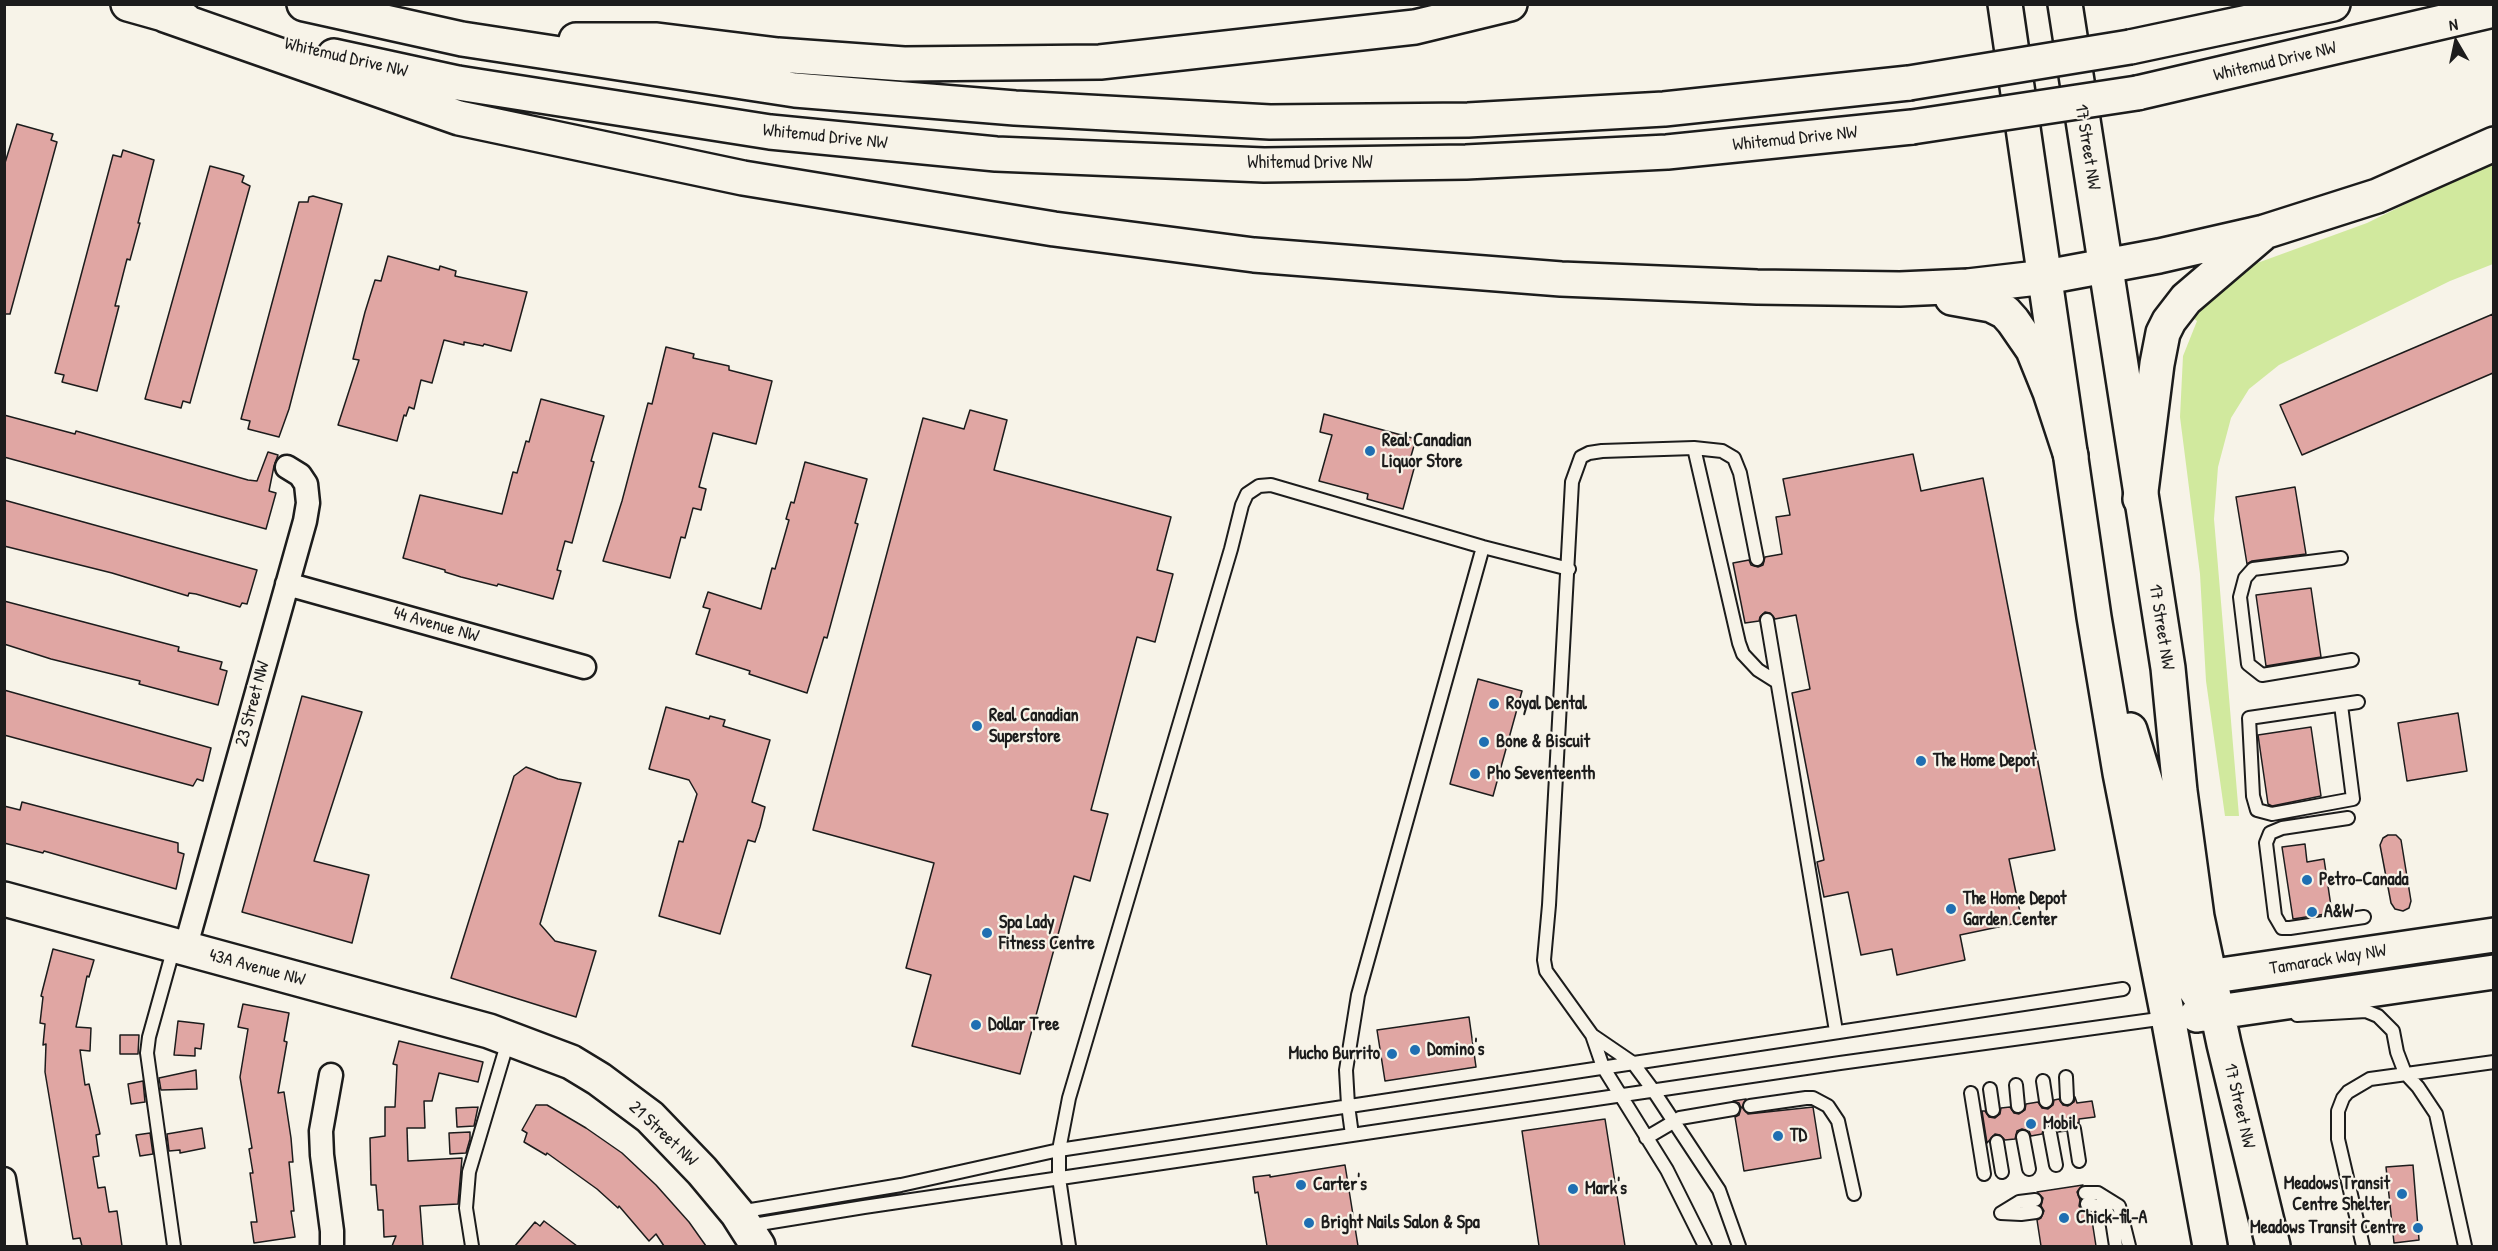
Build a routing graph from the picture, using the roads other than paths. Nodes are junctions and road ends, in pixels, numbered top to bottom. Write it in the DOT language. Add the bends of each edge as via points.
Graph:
graph roads {
  1 [pos="128,4"];
  2 [pos="304,4"];
  3 [pos="1510,4"];
  4 [pos="2005,4"];
  5 [pos="2065,4"];
  6 [pos="2332,4"];
  7 [pos="2493,10"];
  8 [pos="165,15"];
  9 [pos="462,39"];
  10 [pos="2493,144"];
  11 [pos="2264,232"];
  12 [pos="2104,265"];
  13 [pos="2046,277"];
  14 [pos="1900,289"];
  15 [pos="1694,448"];
  16 [pos="2071,456"];
  17 [pos="287,467"];
  18 [pos="2140,499"];
  19 [pos="1483,547"];
  20 [pos="2341,558"];
  21 [pos="1757,559"];
  22 [pos="1569,569"];
  23 [pos="287,584"];
  24 [pos="1767,620"];
  25 [pos="2352,660"];
  26 [pos="584,667"];
  27 [pos="1777,682"];
  28 [pos="2358,702"];
  29 [pos="2341,705"];
  30 [pos="2349,818"];
  31 [pos="5,903"];
  32 [pos="2364,916"];
  33 [pos="2493,935"];
  34 [pos="180,947"];
  35 [pos="2493,972"];
  36 [pos="2187,980"];
  37 [pos="2123,989"];
  38 [pos="2268,1005"];
  39 [pos="2217,1013"];
  40 [pos="2168,1017"];
  41 [pos="1836,1031"];
  42 [pos="1592,1035"];
  43 [pos="509,1037"];
  44 [pos="1633,1062"];
  45 [pos="2493,1062"];
  46 [pos="1603,1067"];
  47 [pos="2405,1073"];
  48 [pos="331,1075"];
  49 [pos="2066,1077"];
  50 [pos="2043,1081"];
  51 [pos="2016,1085"];
  52 [pos="1989,1089"];
  53 [pos="1653,1090"];
  54 [pos="1971,1094"];
  55 [pos="1621,1095"];
  56 [pos="2067,1098"];
  57 [pos="2046,1101"];
  58 [pos="1348,1105"];
  59 [pos="1750,1106"];
  60 [pos="2018,1106"];
  61 [pos="1733,1109"];
  62 [pos="1992,1110"];
  63 [pos="1672,1121"];
  64 [pos="2074,1129"];
  65 [pos="2050,1133"];
  66 [pos="1353,1136"];
  67 [pos="2023,1137"];
  68 [pos="1646,1138"];
  69 [pos="2190,1141"];
  70 [pos="1996,1142"];
  71 [pos="1059,1150"];
  72 [pos="2079,1161"];
  73 [pos="2056,1165"];
  74 [pos="2029,1169"];
  75 [pos="2002,1172"];
  76 [pos="1984,1174"];
  77 [pos="1059,1178"];
  78 [pos="4,1179"];
  79 [pos="1854,1194"];
  80 [pos="2036,1206"];
  81 [pos="2001,1213"];
  82 [pos="747,1229"];
  83 [pos="15,1246"];
  84 [pos="174,1246"];
  85 [pos="332,1246"];
  86 [pos="472,1246"];
  87 [pos="1069,1246"];
  88 [pos="1705,1246"];
  89 [pos="1739,1246"];
  90 [pos="2116,1246"];
  91 [pos="2129,1246"];
  92 [pos="2210,1246"];
  93 [pos="2225,1246"];
  94 [pos="2273,1246"];
  95 [pos="2363,1246"];
  96 [pos="2465,1246"];
  1 -- 8 [label="main road, Whitemud Drive NW"];
  2 -- 9 [label="main road"];
  3 -- 9 [label="main road" via="1415,27 1100,62 904,64 778,55 657,40"];
  4 -- 13 [label="main road"];
  5 -- 12 [label="main road, 17 Street NW"];
  6 -- 9 [label="main road, bridge" via="2130,47 1909,83 1652,110 1468,120 1270,122 1015,108 795,90"];
  7 -- 8 [label="main road, Whitemud Drive NW, bridge" via="2137,93 1912,127 1667,152 1466,162 1264,165 996,154 770,132 458,83"];
  8 -- 14 [label="main road" via="459,118 743,178 951,213 1254,255 1417,269 1561,279"];
  10 -- 11 [label="main road" via="2377,196"];
  11 -- 12 [label="main road"];
  11 -- 18 [label="main road" via="2186,299 2163,333"];
  12 -- 13 [label="main road"];
  12 -- 18 [label="main road, 17 Street NW"];
  13 -- 14 [label="main road"];
  13 -- 16 [label="main road"];
  14 -- 16 [label="main road" via="1991,305 2005,312 2033,350"];
  15 -- 21 [label="lane" via="1722,451 1734,458"];
  15 -- 22 [label="lane" via="1602,451 1581,457 1572,482"];
  15 -- 27 [label="lane" via="1738,643 1758,670"];
  16 -- 36 [label="main road" via="2094,616 2146,783"];
  17 -- 23 [label="street, 23 Street NW" via="300,475 308,492 305,521"];
  18 -- 36 [label="main road, 17 Street NW" via="2168,668 2193,886"];
  19 -- 22 [label="lane"];
  19 -- 58 [label="lane" via="1358,995 1347,1058"];
  19 -- 71 [label="lane" via="1271,485 1259,486 1247,494 1069,1098"];
  20 -- 25 [label="lane" via="2253,569 2245,578 2240,597 2248,664 2262,675"];
  22 -- 42 [label="lane" via="1544,960 1546,971"];
  23 -- 26 [label="street, 44 Avenue NW"];
  23 -- 34 [label="street, 23 Street NW"];
  24 -- 27 [label="lane"];
  27 -- 41 [label="lane"];
  28 -- 29 [label="lane"];
  29 -- 29 [label="lane" via="2353,799 2271,814 2257,810 2249,718"];
  30 -- 32 [label="lane" via="2270,833 2266,843 2275,916 2282,928"];
  31 -- 34 [label="main road, 43A Avenue NW"];
  33 -- 36 [label="main road, Tamarack Way NW"];
  34 -- 43 [label="main road, 43A Avenue NW"];
  34 -- 84 [label="lane" via="149,1036 147,1053"];
  35 -- 38 [label="main road, Tamarack Way NW"];
  36 -- 39 [label="main road, 17 Street NW"];
  36 -- 40 [label="main road, 17 Street NW"];
  37 -- 41 [label="lane"];
  38 -- 39 [label="main road, Tamarack Way NW"];
  38 -- 47 [label="lane" via="2295,1015 2366,1011 2378,1016 2393,1031"];
  39 -- 40 [label="main road, Tamarack Way NW"];
  39 -- 94 [label="main road, 17 Street NW"];
  40 -- 53 [label="lane"];
  40 -- 69 [label="main road, 17 Street NW"];
  41 -- 44 [label="lane"];
  42 -- 44 [label="lane"];
  42 -- 46 [label="lane"];
  43 -- 82 [label="main road, 21 Street NW" via="571,1062 650,1117 702,1171"];
  43 -- 86 [label="lane" via="469,1172 466,1208"];
  44 -- 46 [label="lane"];
  44 -- 53 [label="lane"];
  45 -- 47 [label="lane"];
  46 -- 55 [label="lane"];
  46 -- 58 [label="lane"];
  47 -- 95 [label="lane" via="2370,1079 2348,1092 2338,1111 2338,1139"];
  47 -- 96 [label="lane" via="2436,1114"];
  48 -- 85 [label="street" via="321,1131"];
  49 -- 56 [label="lane"];
  50 -- 57 [label="lane"];
  51 -- 60 [label="lane"];
  52 -- 62 [label="lane"];
  53 -- 55 [label="lane"];
  53 -- 63 [label="lane"];
  54 -- 76 [label="lane"];
  55 -- 66 [label="lane"];
  55 -- 68 [label="lane"];
  58 -- 66 [label="lane"];
  58 -- 71 [label="lane"];
  59 -- 79 [label="lane" via="1813,1098 1827,1106 1838,1121"];
  61 -- 63 [label="lane"];
  63 -- 68 [label="lane"];
  63 -- 89 [label="lane" via="1719,1190"];
  64 -- 72 [label="lane"];
  65 -- 73 [label="lane"];
  66 -- 77 [label="lane"];
  67 -- 74 [label="lane"];
  68 -- 88 [label="lane" via="1667,1170"];
  69 -- 92 [label="main road, 17 Street NW"];
  69 -- 93 [label="main road"];
  70 -- 75 [label="lane"];
  71 -- 77 [label="lane"];
  71 -- 82 [label="lane" via="901,1185"];
  77 -- 82 [label="lane" via="772,1221"];
  77 -- 87 [label="lane"];
  78 -- 83 [label="street"];
  80 -- 81 [label="lane" via="2019,1202"];
  90 -- 91 [label="lane" via="2107,1212 2086,1199 2098,1193 2119,1206"];
}
